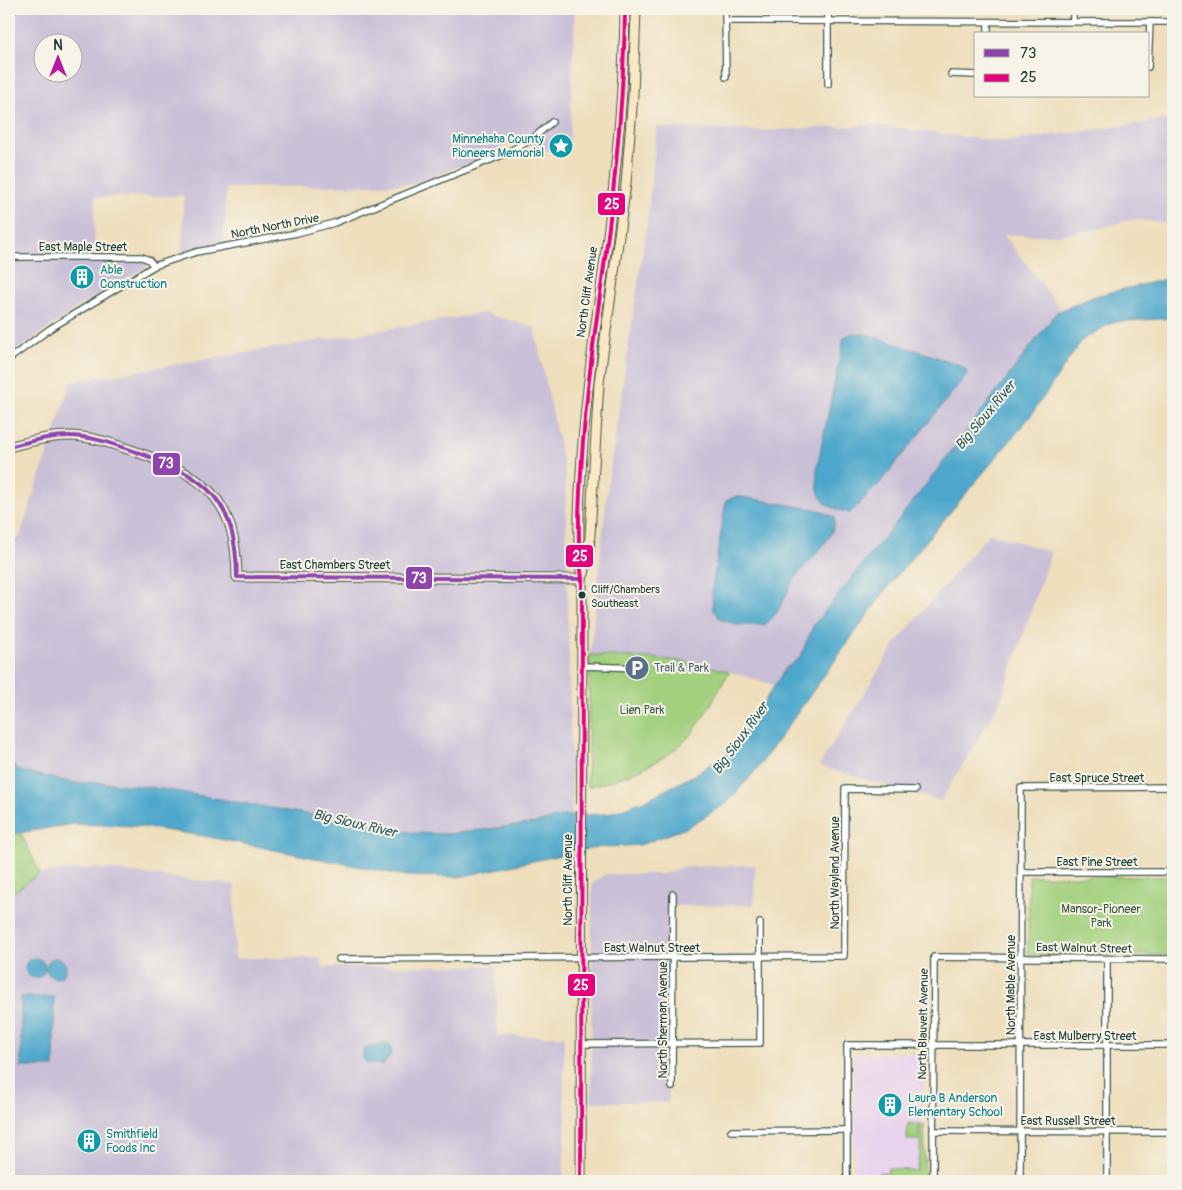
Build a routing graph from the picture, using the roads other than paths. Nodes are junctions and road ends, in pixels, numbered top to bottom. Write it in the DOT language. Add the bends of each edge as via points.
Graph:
graph roads {
  1 [pos="378,9"];
  2 [pos="418,9"];
  3 [pos="625,9"];
  4 [pos="636,9"];
  5 [pos="725,9"];
  6 [pos="828,9"];
  7 [pos="1073,9"];
  8 [pos="726,21"];
  9 [pos="828,21"];
  10 [pos="988,22"];
  11 [pos="1073,22"];
  12 [pos="1150,22"];
  13 [pos="1173,22"];
  14 [pos="988,32"];
  15 [pos="1150,32"];
  16 [pos="951,74"];
  17 [pos="974,75"];
  18 [pos="726,78"];
  19 [pos="828,84"];
  20 [pos="552,122"];
  21 [pos="9,257"];
  22 [pos="154,266"];
  23 [pos="9,359"];
  24 [pos="9,447"];
  25 [pos="582,579"];
  26 [pos="582,666"];
  27 [pos="643,668"];
  28 [pos="1021,788"];
  29 [pos="1173,788"];
  30 [pos="915,790"];
  31 [pos="1021,872"];
  32 [pos="1173,872"];
  33 [pos="673,894"];
  34 [pos="760,923"];
  35 [pos="844,956"];
  36 [pos="673,957"];
  37 [pos="934,957"];
  38 [pos="1021,957"];
  39 [pos="581,958"];
  40 [pos="760,958"];
  41 [pos="1107,958"];
  42 [pos="339,959"];
  43 [pos="1173,959"];
  44 [pos="582,1044"];
  45 [pos="673,1044"];
  46 [pos="1173,1045"];
  47 [pos="933,1046"];
  48 [pos="1020,1046"];
  49 [pos="1107,1046"];
  50 [pos="672,1087"];
  51 [pos="846,1130"];
  52 [pos="731,1131"];
  53 [pos="933,1131"];
  54 [pos="1020,1131"];
  55 [pos="1106,1131"];
  56 [pos="1173,1132"];
  57 [pos="581,1181"];
  58 [pos="847,1181"];
  59 [pos="933,1181"];
  60 [pos="1020,1181"];
  61 [pos="1107,1181"];
  1 -- 2 [label="main road"];
  3 -- 25 [label="main road, North Cliff Avenue" via="615,171 584,433 578,552"];
  4 -- 25 [label="main road, North Cliff Avenue" via="626,184 599,383 589,552"];
  5 -- 8 [label="street"];
  6 -- 9 [label="street"];
  7 -- 11 [label="street"];
  8 -- 9 [label="street"];
  8 -- 18 [label="street"];
  9 -- 10 [label="street"];
  9 -- 19 [label="street"];
  10 -- 11 [label="street"];
  10 -- 14 [label="street"];
  11 -- 12 [label="street"];
  12 -- 13 [label="street"];
  12 -- 15 [label="street"];
  16 -- 17 [label="street"];
  20 -- 22 [label="street, North North Drive" via="532,139 505,154 334,223 196,252"];
  21 -- 22 [label="street, East Maple Street" via="142,257"];
  22 -- 23 [label="street, North North Drive" via="51,328"];
  24 -- 25 [label="main road, East Chambers Street" via="47,437 83,435 164,462 194,476 211,492 228,520 236,550 237,577"];
  25 -- 26 [label="main road, North Cliff Avenue"];
  26 -- 27 [label="street"];
  26 -- 39 [label="main road, North Cliff Avenue"];
  28 -- 29 [label="street, East Spruce Street"];
  28 -- 31 [label="street, North Mable Avenue"];
  30 -- 35 [label="street, North Wayland Avenue" via="845,789"];
  31 -- 32 [label="street, East Pine Street"];
  31 -- 38 [label="street, North Mable Avenue"];
  33 -- 36 [label="street, North Sherman Avenue"];
  34 -- 40 [label="street"];
  35 -- 40 [label="street, East Walnut Street"];
  36 -- 39 [label="street, East Walnut Street"];
  36 -- 40 [label="street, East Walnut Street"];
  36 -- 45 [label="street, North Sherman Avenue"];
  37 -- 38 [label="street, East Walnut Street"];
  37 -- 47 [label="street, North Blauvelt Avenue"];
  38 -- 41 [label="street, East Walnut Street"];
  38 -- 48 [label="street, North Mable Avenue"];
  39 -- 42 [label="street, East Walnut Street"];
  39 -- 44 [label="main road, North Cliff Avenue"];
  40 -- 45 [label="street" via="760,1044"];
  41 -- 43 [label="street, East Walnut Street"];
  41 -- 49 [label="street"];
  44 -- 45 [label="street"];
  44 -- 57 [label="main road, North Cliff Avenue"];
  45 -- 50 [label="street, North Sherman Avenue"];
  46 -- 49 [label="street, East Mulberry Street"];
  47 -- 48 [label="street, East Mulberry Street"];
  47 -- 51 [label="street, East Mulberry Street" via="847,1045"];
  47 -- 53 [label="street, North Blauvelt Avenue"];
  48 -- 49 [label="street, East Mulberry Street"];
  48 -- 54 [label="street, North Mable Avenue"];
  49 -- 55 [label="street"];
  51 -- 52 [label="street"];
  51 -- 58 [label="street"];
  53 -- 54 [label="street, East Russell Street"];
  53 -- 59 [label="street, North Blauvelt Avenue"];
  54 -- 55 [label="street, East Russell Street"];
  54 -- 60 [label="street, North Mable Avenue"];
  55 -- 56 [label="street, East Russell Street"];
  55 -- 61 [label="street"];
}
